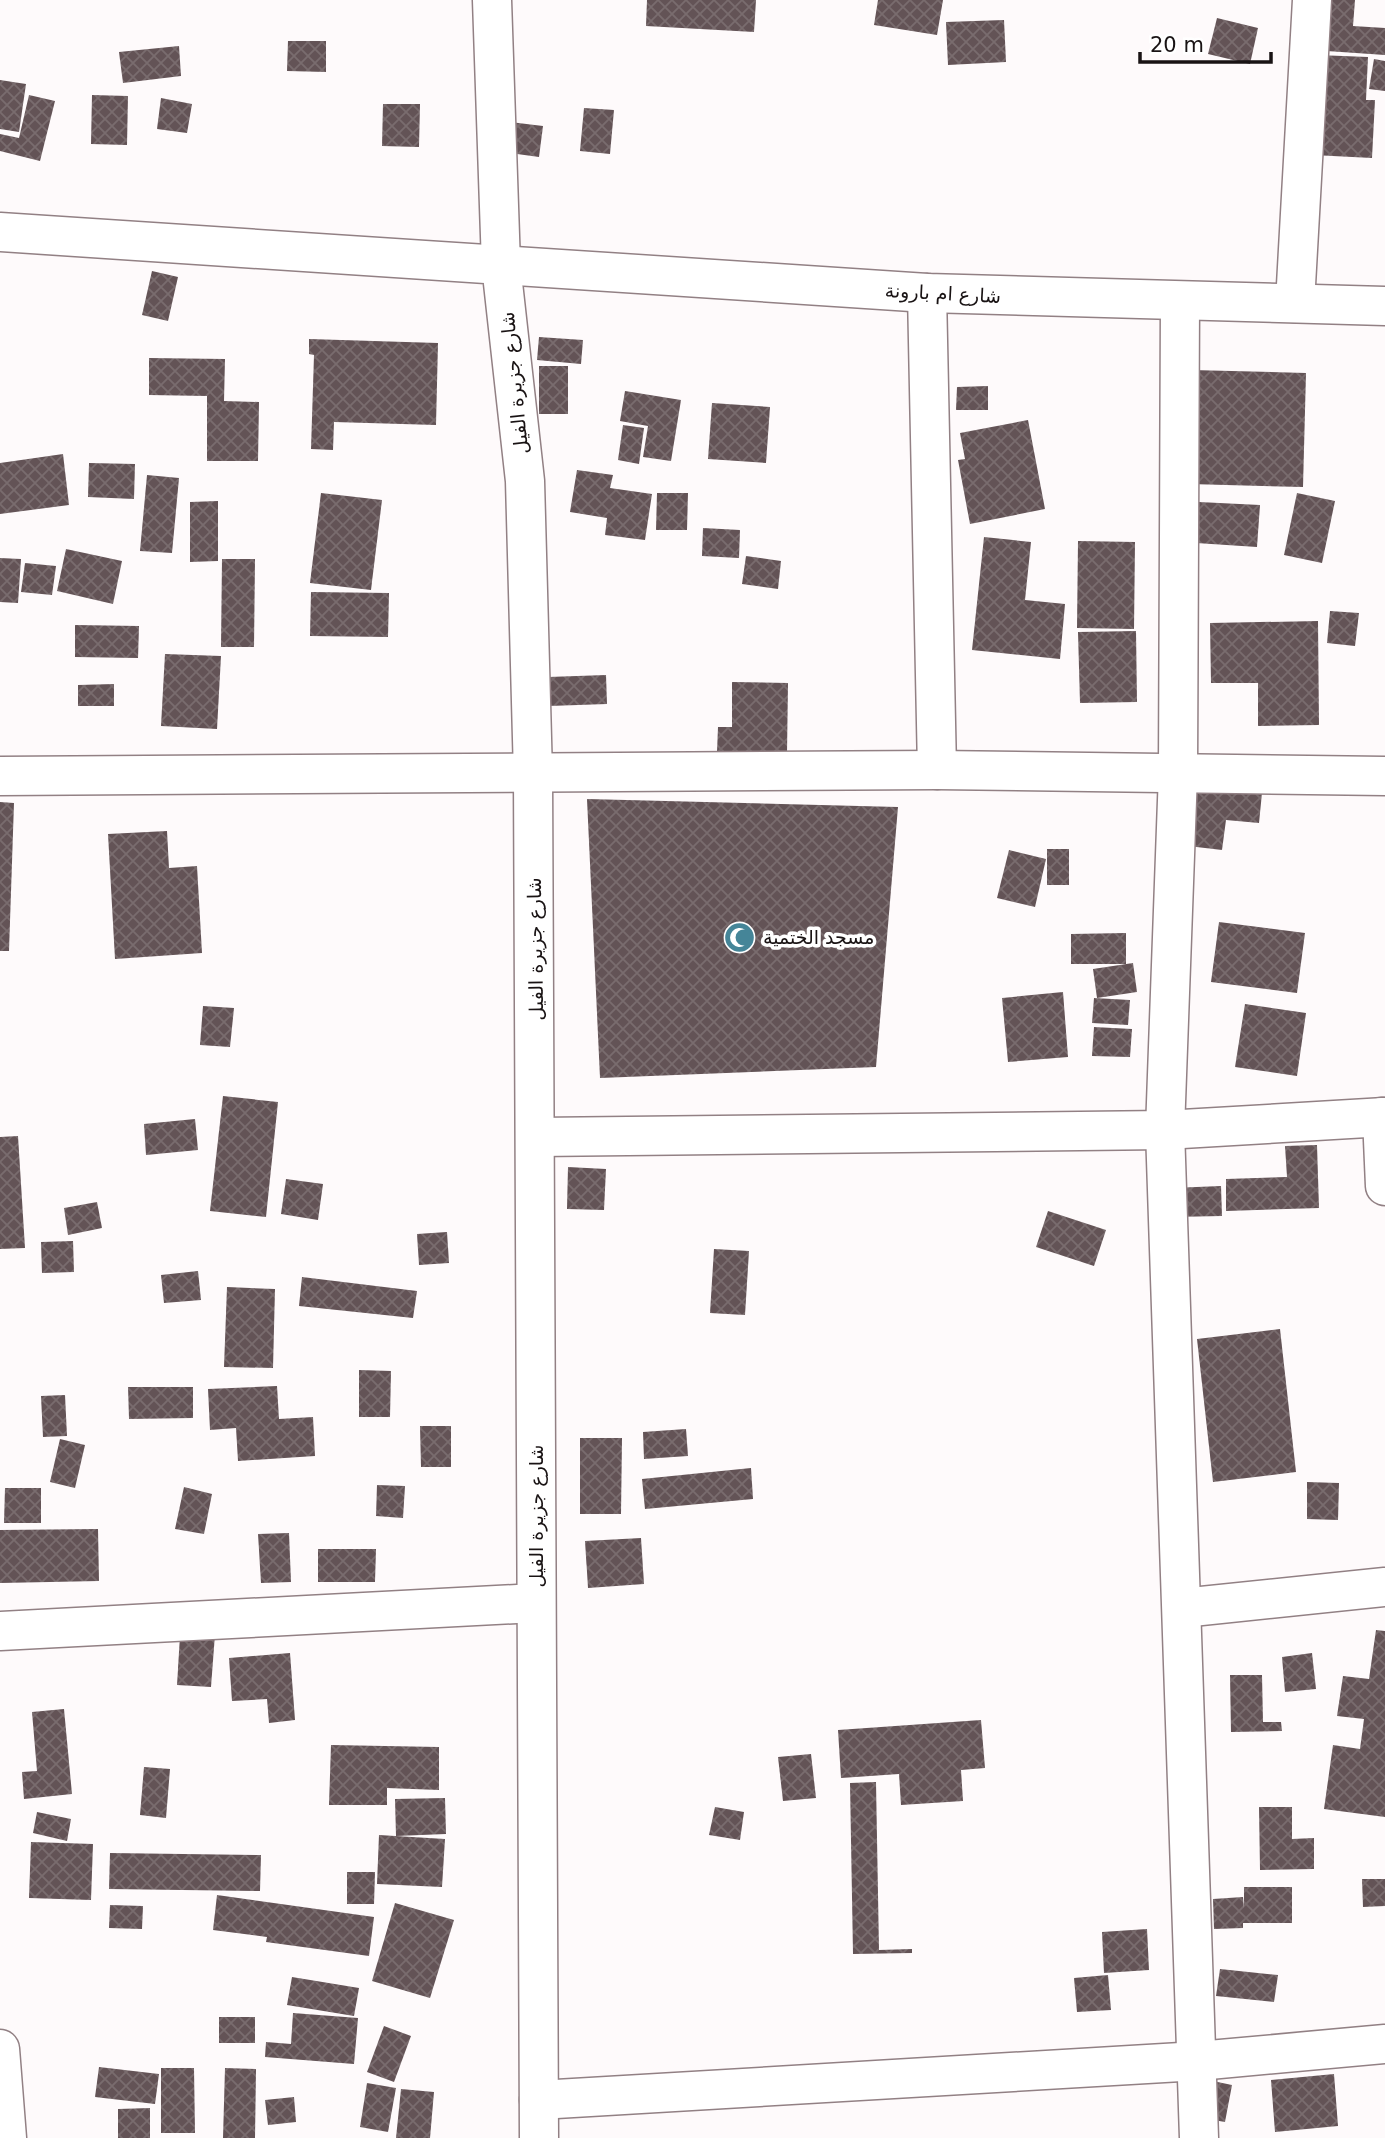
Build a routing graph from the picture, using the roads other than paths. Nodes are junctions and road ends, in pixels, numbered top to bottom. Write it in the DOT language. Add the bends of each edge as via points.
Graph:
graph roads {
  1 [pos="492,0"];
  2 [pos="1312,0"];
  3 [pos="0,232"];
  4 [pos="501,265"];
  5 [pos="927,293"];
  6 [pos="1180,301"];
  7 [pos="1295,303"];
  8 [pos="1385,306"];
  9 [pos="937,770"];
  10 [pos="1178,773"];
  11 [pos="0,775"];
  12 [pos="533,775"];
  13 [pos="1385,776"];
  14 [pos="1384,1117"];
  15 [pos="1165,1130"];
  16 [pos="537,1137"];
  17 [pos="1385,1186"];
  18 [pos="1385,1587"];
  19 [pos="535,1603"];
  20 [pos="1182,1608"];
  21 [pos="0,1631"];
  22 [pos="1385,2044"];
  23 [pos="0,2049"];
  24 [pos="1198,2061"];
  25 [pos="539,2100"];
  26 [pos="7,2138"];
  27 [pos="539,2138"];
  28 [pos="1199,2138"];
  1 -- 4 [label="street, شارع جزيرة الفيل"];
  2 -- 7 [label="street"];
  3 -- 4 [label="street"];
  4 -- 5 [label="street, شارع ام بارونة"];
  4 -- 12 [label="street, شارع جزيرة الفيل" via="525,481"];
  5 -- 6 [label="street, شارع ام بارونة"];
  5 -- 9 [label="street"];
  6 -- 7 [label="street, شارع ام بارونة"];
  6 -- 10 [label="street"];
  7 -- 8 [label="street, شارع ام بارونة"];
  9 -- 10 [label="street"];
  9 -- 12 [label="street"];
  10 -- 13 [label="street"];
  10 -- 15 [label="street"];
  11 -- 12 [label="street"];
  12 -- 16 [label="street, شارع جزيرة الفيل"];
  14 -- 15 [label="street"];
  14 -- 17 [label="street"];
  15 -- 16 [label="street"];
  15 -- 20 [label="street"];
  16 -- 19 [label="street, شارع جزيرة الفيل"];
  18 -- 20 [label="street"];
  19 -- 21 [label="street"];
  19 -- 25 [label="street, شارع جزيرة الفيل"];
  20 -- 24 [label="street"];
  22 -- 24 [label="street"];
  23 -- 26 [label="street"];
  24 -- 25 [label="street"];
  24 -- 28 [label="street"];
  25 -- 27 [label="street, شارع جزيرة الفيل"];
}
